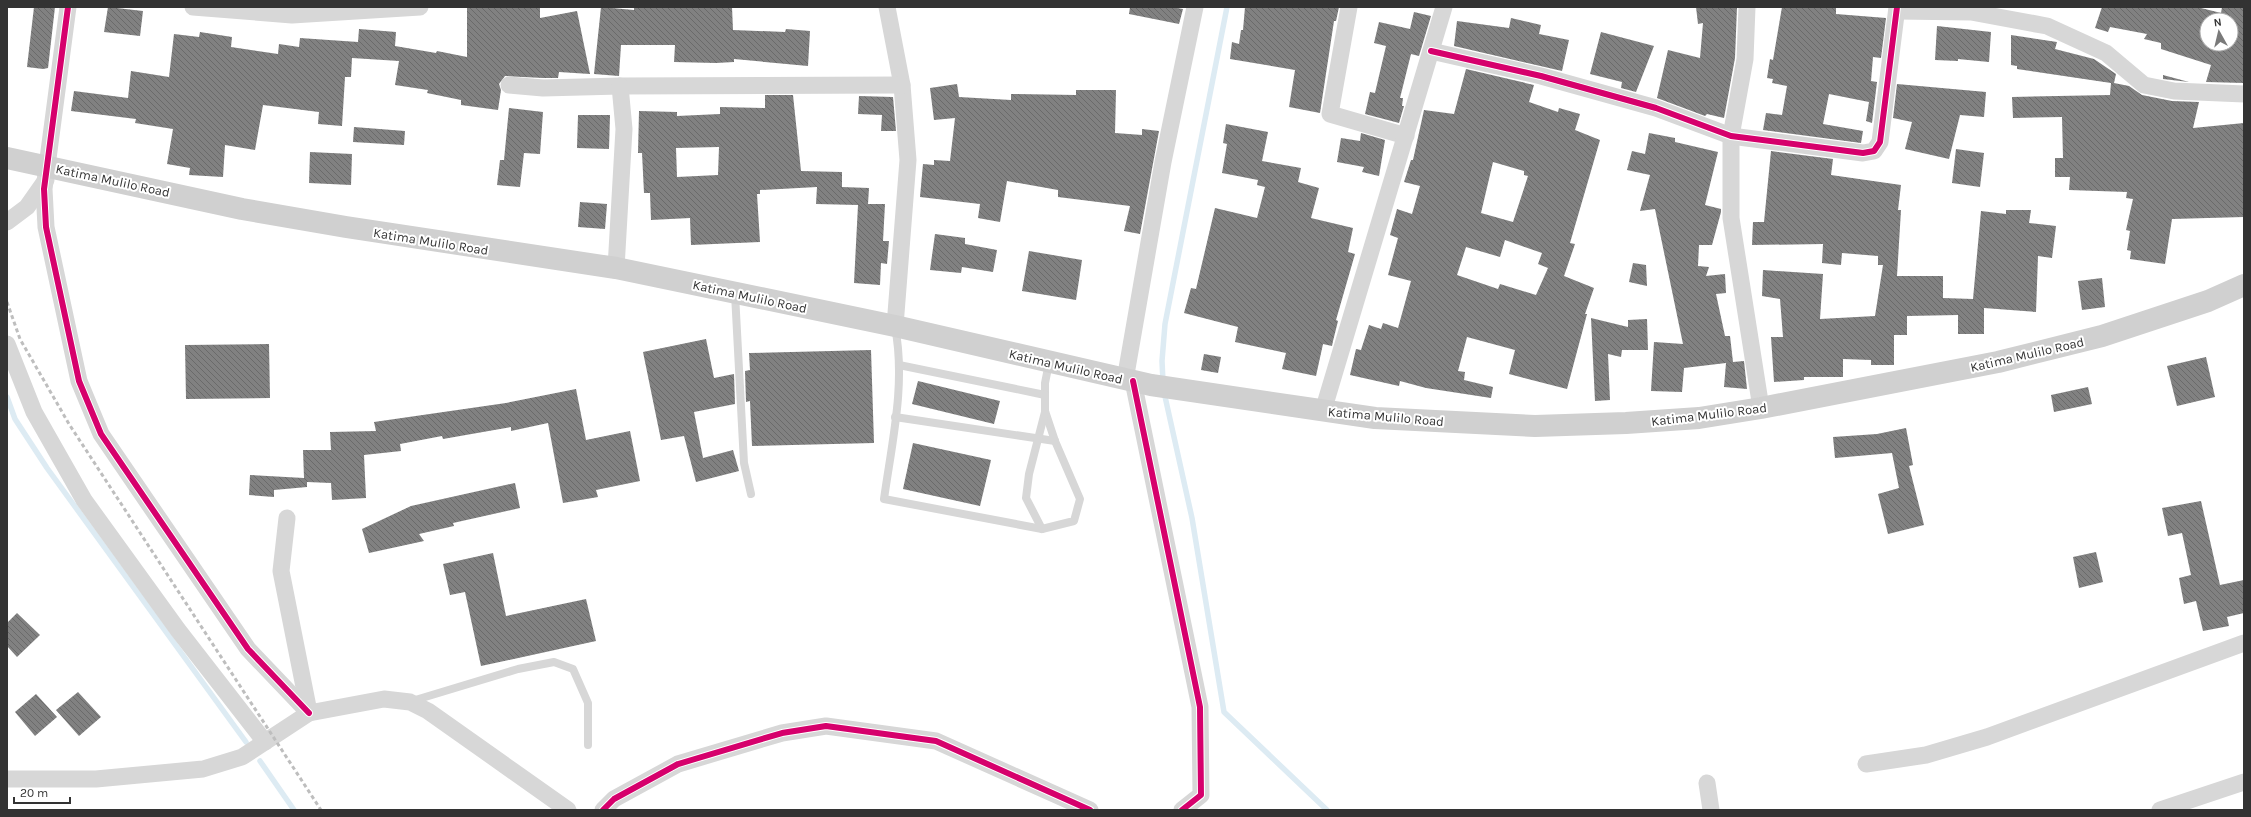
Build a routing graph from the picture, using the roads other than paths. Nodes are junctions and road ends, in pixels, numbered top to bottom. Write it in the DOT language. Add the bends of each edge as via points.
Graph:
graph roads {
  1 [pos="68,7"];
  2 [pos="193,7"];
  3 [pos="420,7"];
  4 [pos="887,7"];
  5 [pos="1195,7"];
  6 [pos="1349,7"];
  7 [pos="1444,7"];
  8 [pos="1748,7"];
  9 [pos="1897,9"];
  10 [pos="1989,11"];
  11 [pos="1431,51"];
  12 [pos="509,85"];
  13 [pos="902,85"];
  14 [pos="620,86"];
  15 [pos="2244,94"];
  16 [pos="1406,136"];
  17 [pos="1731,136"];
  18 [pos="7,158"];
  19 [pos="47,173"];
  20 [pos="7,222"];
  21 [pos="616,268"];
  22 [pos="2244,285"];
  23 [pos="735,293"];
  24 [pos="895,326"];
  25 [pos="7,344"];
  26 [pos="1049,363"];
  27 [pos="899,365"];
  28 [pos="1136,382"];
  29 [pos="1045,395"];
  30 [pos="1761,408"];
  31 [pos="1045,411"];
  32 [pos="1323,411"];
  33 [pos="895,417"];
  34 [pos="1038,439"];
  35 [pos="1055,441"];
  36 [pos="751,494"];
  37 [pos="287,518"];
  38 [pos="1042,529"];
  39 [pos="2244,643"];
  40 [pos="410,702"];
  41 [pos="309,713"];
  42 [pos="265,742"];
  43 [pos="588,745"];
  44 [pos="1866,764"];
  45 [pos="7,779"];
  46 [pos="2244,782"];
  47 [pos="1707,783"];
  48 [pos="1202,802"];
  49 [pos="568,810"];
  50 [pos="603,810"];
  51 [pos="1090,810"];
  52 [pos="1182,810"];
  53 [pos="1711,810"];
  54 [pos="2160,810"];
  1 -- 19 [label="street"];
  2 -- 3 [label="street" via="292,15"];
  4 -- 13 [label="street"];
  5 -- 28 [label="street" via="1163,162"];
  6 -- 16 [label="street" via="1330,114"];
  7 -- 11 [label="street"];
  8 -- 17 [label="street" via="1745,59"];
  9 -- 10 [label="street"];
  9 -- 17 [label="street" via="1880,142 1874,151 1862,153"];
  10 -- 15 [label="street" via="2047,26 2106,53 2144,85 2174,91"];
  11 -- 16 [label="street"];
  11 -- 17 [label="street" via="1557,80 1656,108"];
  12 -- 14 [label="street" via="544,88"];
  13 -- 14 [label="street"];
  13 -- 24 [label="street" via="908,160"];
  14 -- 21 [label="street" via="624,128"];
  16 -- 32 [label="street"];
  17 -- 30 [label="street" via="1731,218"];
  18 -- 19 [label="main road, Katima Mulilo Road"];
  19 -- 20 [label="street" via="27,207"];
  19 -- 21 [label="main road, Katima Mulilo Road" via="338,226"];
  19 -- 41 [label="street" via="44,189 46,227 80,381 101,434 248,649"];
  21 -- 23 [label="main road, Katima Mulilo Road"];
  22 -- 30 [label="main road, Katima Mulilo Road" via="2208,301 2102,336 1998,362"];
  23 -- 24 [label="main road, Katima Mulilo Road"];
  23 -- 36 [label="lane" via="744,463"];
  24 -- 26 [label="main road, Katima Mulilo Road"];
  24 -- 27 [label="lane" via="900,351"];
  25 -- 42 [label="street" via="34,412 84,500 178,630"];
  26 -- 28 [label="main road, Katima Mulilo Road"];
  26 -- 29 [label="lane"];
  27 -- 29 [label="lane"];
  27 -- 33 [label="lane"];
  28 -- 32 [label="main road, Katima Mulilo Road"];
  28 -- 48 [label="street" via="1200,707"];
  29 -- 31 [label="lane"];
  30 -- 32 [label="main road, Katima Mulilo Road" via="1684,419 1535,426 1375,418"];
  31 -- 34 [label="lane"];
  31 -- 35 [label="lane"];
  33 -- 34 [label="lane"];
  33 -- 38 [label="lane" via="884,498"];
  34 -- 35 [label="lane"];
  34 -- 38 [label="lane" via="1026,498"];
  35 -- 38 [label="lane" via="1080,499 1074,521"];
  37 -- 41 [label="street" via="281,571"];
  39 -- 44 [label="street" via="1987,737 1926,755"];
  40 -- 41 [label="street" via="384,699"];
  40 -- 43 [label="lane" via="518,669 554,662 573,669 588,703"];
  40 -- 49 [label="street" via="428,711"];
  41 -- 42 [label="street"];
  42 -- 45 [label="street" via="242,757 203,769 96,779"];
  46 -- 54 [label="street"];
  47 -- 53 [label="street"];
  48 -- 52 [label="street"];
  50 -- 51 [label="street" via="614,799 678,764 782,733 826,726 936,741"];
}
